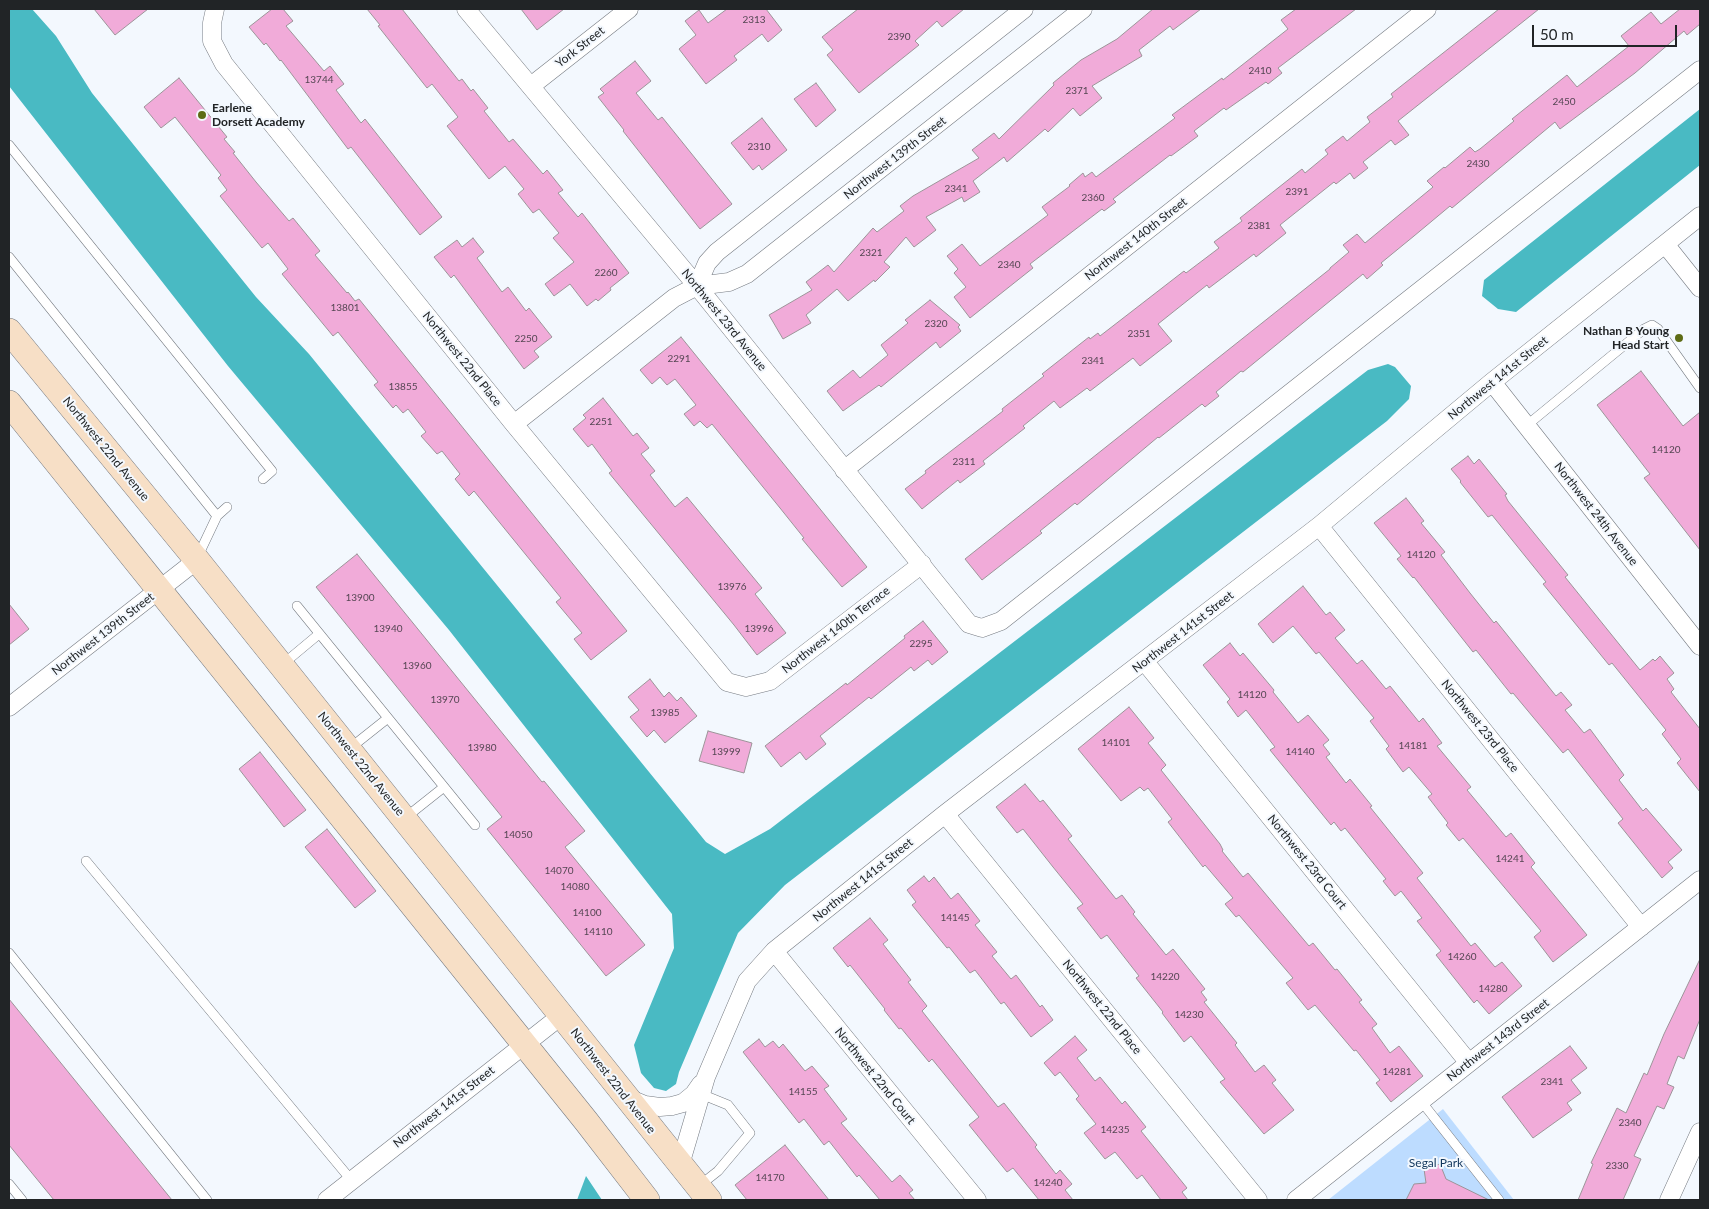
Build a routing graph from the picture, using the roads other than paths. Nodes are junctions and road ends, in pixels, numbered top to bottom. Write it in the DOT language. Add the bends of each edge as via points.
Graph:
graph roads {
  1 [pos="215,9"];
  2 [pos="466,9"];
  3 [pos="629,9"];
  4 [pos="1024,9"];
  5 [pos="1083,9"];
  6 [pos="1427,9"];
  7 [pos="1700,70"];
  8 [pos="531,86"];
  9 [pos="9,144"];
  10 [pos="1700,216"];
  11 [pos="1666,244"];
  12 [pos="9,256"];
  13 [pos="696,286"];
  14 [pos="1700,288"];
  15 [pos="9,331"];
  16 [pos="1492,382"];
  17 [pos="1700,388"];
  18 [pos="9,403"];
  19 [pos="514,424"];
  20 [pos="1526,426"];
  21 [pos="844,470"];
  22 [pos="263,479"];
  23 [pos="227,507"];
  24 [pos="217,516"];
  25 [pos="1318,526"];
  26 [pos="197,560"];
  27 [pos="922,564"];
  28 [pos="160,590"];
  29 [pos="297,606"];
  30 [pos="319,634"];
  31 [pos="1700,646"];
  32 [pos="1145,662"];
  33 [pos="281,665"];
  34 [pos="746,687"];
  35 [pos="9,707"];
  36 [pos="388,718"];
  37 [pos="349,749"];
  38 [pos="444,787"];
  39 [pos="945,814"];
  40 [pos="405,819"];
  41 [pos="475,824"];
  42 [pos="86,861"];
  43 [pos="1700,880"];
  44 [pos="1641,926"];
  45 [pos="774,951"];
  46 [pos="9,953"];
  47 [pos="562,1015"];
  48 [pos="524,1045"];
  49 [pos="1469,1063"];
  50 [pos="706,1077"];
  51 [pos="701,1094"];
  52 [pos="626,1098"];
  53 [pos="1421,1101"];
  54 [pos="1700,1132"];
  55 [pos="680,1165"];
  56 [pos="352,1181"];
  57 [pos="9,1184"];
  58 [pos="703,1194"];
  59 [pos="22,1200"];
  60 [pos="207,1200"];
  61 [pos="327,1200"];
  62 [pos="647,1200"];
  63 [pos="976,1200"];
  64 [pos="1258,1200"];
  65 [pos="1296,1200"];
  66 [pos="1499,1200"];
  67 [pos="1669,1200"];
  1 -- 19 [label="street, Northwest 22nd Place" via="212,40 224,64"];
  2 -- 8 [label="street, Northwest 23rd Avenue"];
  3 -- 8 [label="street, York Street"];
  4 -- 13 [label="street" via="717,252 707,263"];
  5 -- 13 [label="street, Northwest 139th Street" via="746,274 729,282"];
  6 -- 21 [label="street, Northwest 140th Street"];
  7 -- 27 [label="street, Northwest 23rd Avenue" via="1001,621 982,628 969,624"];
  8 -- 13 [label="street, Northwest 23rd Avenue"];
  9 -- 22 [label="lane" via="272,471"];
  10 -- 11 [label="street, Northwest 141st Street"];
  11 -- 14 [label="street"];
  11 -- 16 [label="street, Northwest 141st Street"];
  12 -- 24 [label="lane"];
  13 -- 19 [label="street, Northwest 139th Street" via="674,298"];
  13 -- 21 [label="street, Northwest 23rd Avenue"];
  15 -- 26 [label="main road, Northwest 22nd Avenue"];
  16 -- 20 [label="street, Northwest 24th Avenue"];
  16 -- 25 [label="street, Northwest 141st Street"];
  17 -- 20 [label="lane" via="1658,328 1652,325 1644,328"];
  18 -- 28 [label="main road"];
  19 -- 34 [label="street, Northwest 22nd Place" via="727,682"];
  20 -- 31 [label="street, Northwest 24th Avenue"];
  21 -- 27 [label="street, Northwest 23rd Avenue"];
  23 -- 24 [label="lane"];
  24 -- 26 [label="lane"];
  25 -- 32 [label="street, Northwest 141st Street"];
  25 -- 44 [label="street, Northwest 23rd Place"];
  26 -- 28 [label="street, Northwest 139th Street"];
  26 -- 33 [label="main road, Northwest 22nd Avenue"];
  27 -- 34 [label="street, Northwest 140th Terrace" via="770,681"];
  28 -- 35 [label="street, Northwest 139th Street"];
  28 -- 48 [label="main road"];
  29 -- 30 [label="lane"];
  30 -- 33 [label="lane"];
  30 -- 36 [label="lane"];
  32 -- 39 [label="street, Northwest 141st Street"];
  32 -- 49 [label="street, Northwest 23rd Court"];
  33 -- 37 [label="main road, Northwest 22nd Avenue"];
  36 -- 37 [label="lane"];
  36 -- 38 [label="lane"];
  37 -- 40 [label="main road, Northwest 22nd Avenue"];
  38 -- 40 [label="lane"];
  38 -- 41 [label="lane"];
  39 -- 45 [label="street, Northwest 141st Street"];
  39 -- 64 [label="street, Northwest 22nd Place"];
  40 -- 47 [label="main road, Northwest 22nd Avenue"];
  42 -- 56 [label="lane"];
  43 -- 44 [label="street, Northwest 143rd Street"];
  44 -- 49 [label="street, Northwest 143rd Street"];
  45 -- 50 [label="street, Northwest 141st Street" via="747,981"];
  45 -- 63 [label="street, Northwest 22nd Court"];
  46 -- 60 [label="lane"];
  47 -- 48 [label="street, Northwest 141st Street"];
  47 -- 52 [label="main road, Northwest 22nd Avenue"];
  48 -- 56 [label="street, Northwest 141st Street"];
  48 -- 62 [label="main road"];
  49 -- 53 [label="street, Northwest 143rd Street"];
  50 -- 51 [label="street, Northwest 141st Street"];
  50 -- 52 [label="street, Northwest 141st Street" via="694,1094 683,1103 672,1106 646,1105"];
  51 -- 55 [label="street, Northwest 141st Street"];
  51 -- 58 [label="lane" via="728,1105 750,1134"];
  52 -- 55 [label="main road, Northwest 22nd Avenue"];
  53 -- 65 [label="street, Northwest 143rd Street"];
  53 -- 66 [label="lane"];
  54 -- 67 [label="street"];
  55 -- 58 [label="main road, Northwest 22nd Avenue"];
  56 -- 61 [label="street, Northwest 141st Street"];
  57 -- 59 [label="lane"];
}
